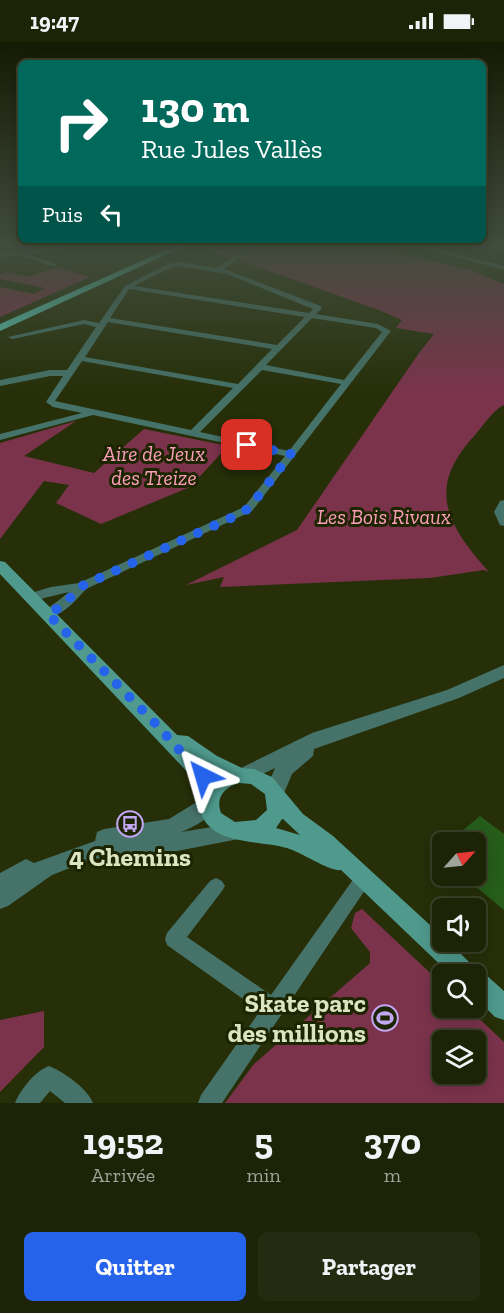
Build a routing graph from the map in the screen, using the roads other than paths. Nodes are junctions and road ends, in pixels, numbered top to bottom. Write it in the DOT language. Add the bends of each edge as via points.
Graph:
graph roads {
  1 [pos="54,296"];
  2 [pos="72,296"];
  3 [pos="121,296"];
  4 [pos="181,296"];
  5 [pos="288,296"];
  6 [pos="311,316"];
  7 [pos="0,319"];
  8 [pos="103,322"];
  9 [pos="0,328"];
  10 [pos="12,337"];
  11 [pos="279,348"];
  12 [pos="79,358"];
  13 [pos="261,367"];
  14 [pos="69,373"];
  15 [pos="0,383"];
  16 [pos="347,383"];
  17 [pos="241,387"];
  18 [pos="92,413"];
  19 [pos="193,434"];
  20 [pos="0,437"];
  21 [pos="291,454"];
  22 [pos="504,503"];
  23 [pos="504,523"];
  24 [pos="0,565"];
  25 [pos="82,586"];
  26 [pos="32,597"];
  27 [pos="48,614"];
  28 [pos="504,671"];
  29 [pos="139,706"];
  30 [pos="354,727"];
  31 [pos="242,775"];
  32 [pos="277,795"];
  33 [pos="209,799"];
  34 [pos="243,832"];
  35 [pos="363,879"];
  36 [pos="0,885"];
  37 [pos="216,886"];
  38 [pos="0,899"];
  39 [pos="456,964"];
  40 [pos="486,991"];
  41 [pos="504,1008"];
  42 [pos="274,1009"];
  43 [pos="26,1103"];
  44 [pos="82,1103"];
  45 [pos="210,1103"];
  1 -- 7 [label="highway"];
  2 -- 9 [label="highway"];
  3 -- 8 [label="street"];
  4 -- 6 [label="street"];
  5 -- 6 [label="street" via="316,306 318,309"];
  6 -- 11 [label="street"];
  6 -- 16 [label="street" via="385,328 386,332"];
  8 -- 10 [label="street" via="84,322"];
  8 -- 11 [label="street"];
  8 -- 12 [label="street"];
  11 -- 13 [label="street"];
  12 -- 14 [label="street"];
  12 -- 17 [label="street"];
  13 -- 16 [label="street"];
  13 -- 17 [label="street"];
  14 -- 15 [label="street" via="50,372"];
  14 -- 18 [label="street" via="50,402"];
  16 -- 21 [label="street"];
  17 -- 19 [label="street"];
  18 -- 19 [label="street"];
  18 -- 20 [label="street"];
  19 -- 21 [label="street"];
  21 -- 25 [label="street" via="244,512"];
  22 -- 23 [label="street" via="500,512"];
  24 -- 26 [label="main road"];
  25 -- 26 [label="street"];
  25 -- 27 [label="street"];
  26 -- 27 [label="main road"];
  27 -- 29 [label="main road"];
  28 -- 30 [label="street" via="462,690"];
  29 -- 31 [label="main road" via="200,754"];
  29 -- 33 [label="main road" via="203,776"];
  30 -- 31 [label="street" via="307,742"];
  30 -- 32 [label="street" via="323,740 294,759 281,773"];
  31 -- 32 [label="main road" via="263,780"];
  31 -- 33 [label="main road" via="221,781"];
  32 -- 34 [label="main road" via="273,818 263,827"];
  32 -- 35 [label="main road" via="296,820 326,842"];
  33 -- 34 [label="main road" via="210,815 216,822"];
  33 -- 36 [label="street" via="193,817 178,826 72,846 34,863"];
  34 -- 35 [label="main road" via="280,837 316,850"];
  34 -- 38 [label="street" via="116,846 79,854 44,868"];
  35 -- 39 [label="main road"];
  35 -- 42 [label="street"];
  37 -- 42 [label="street" via="174,939"];
  40 -- 41 [label="main road"];
  42 -- 45 [label="street"];
  43 -- 44 [label="street" via="49,1076"];
}
